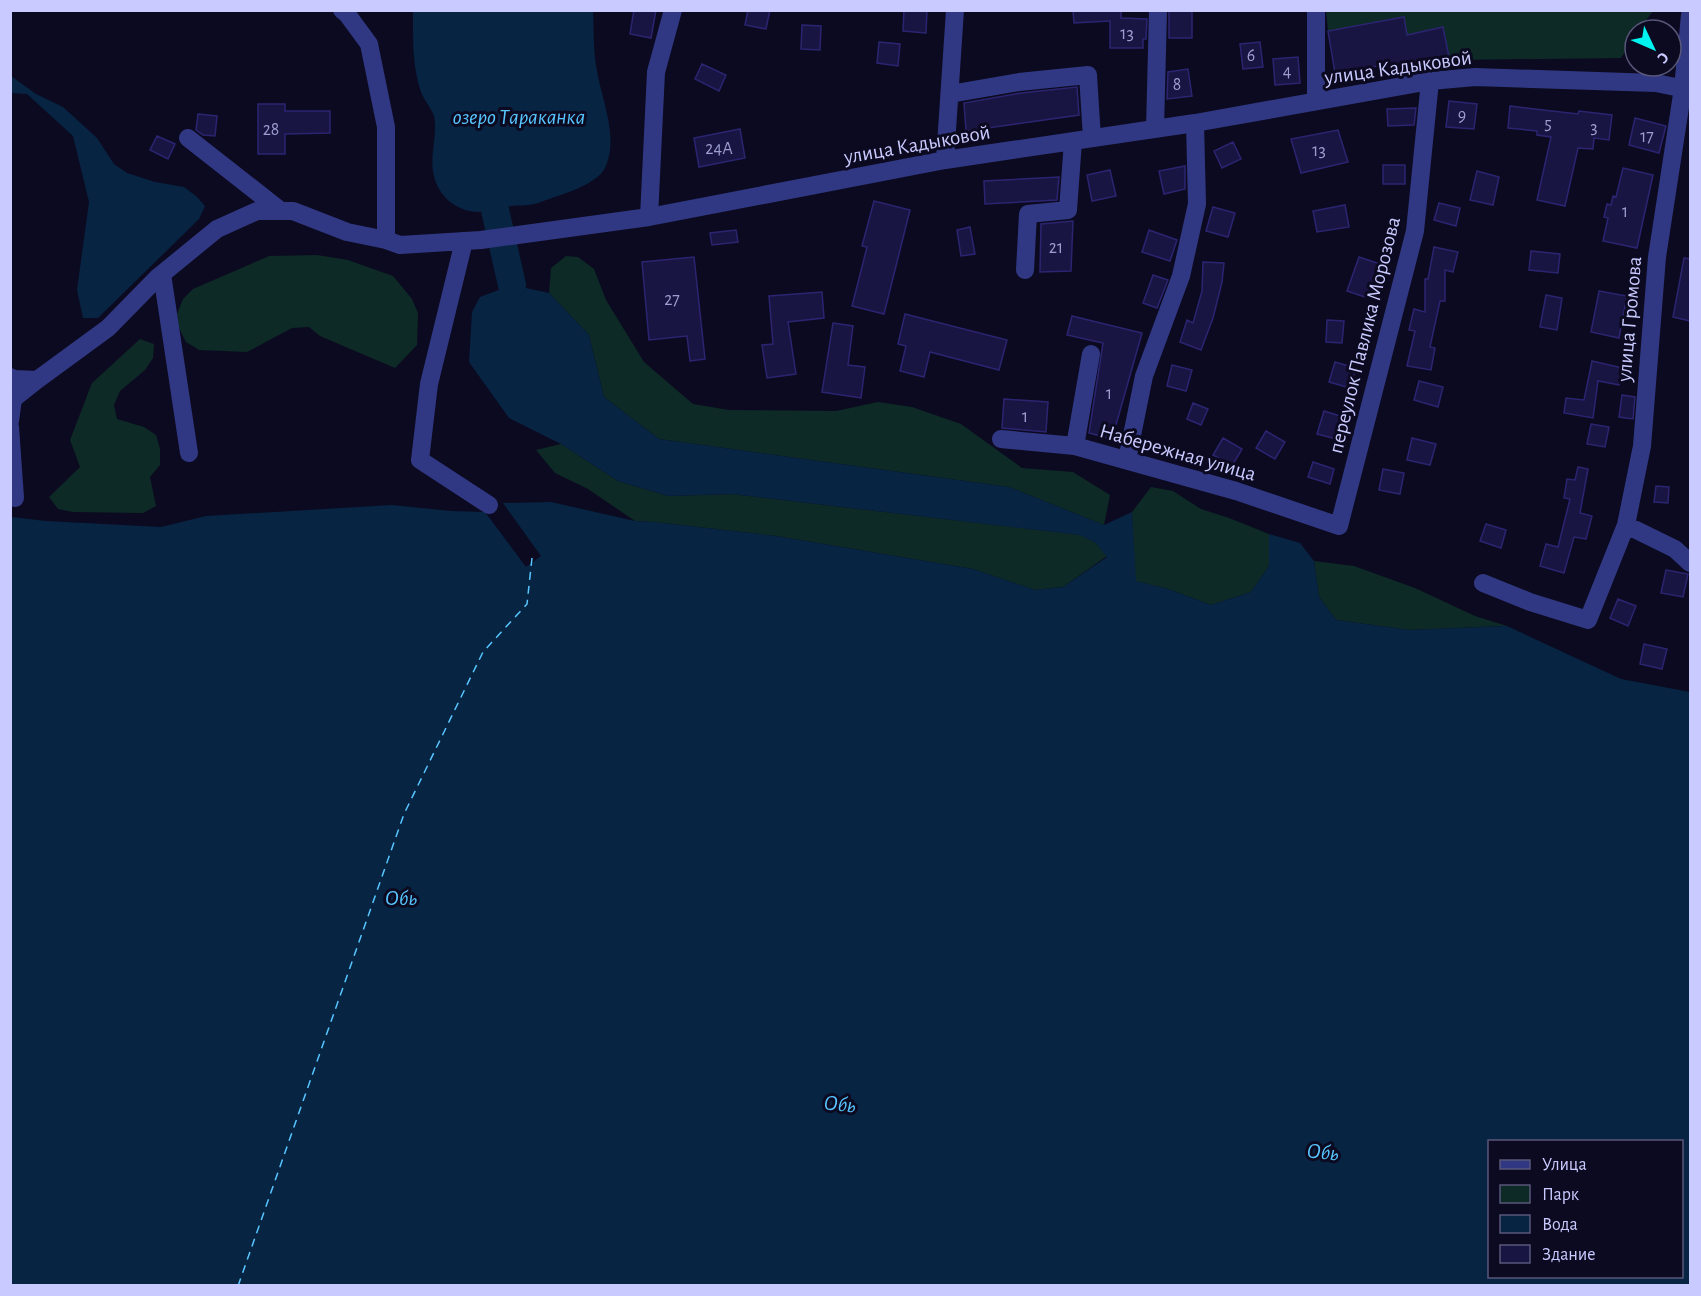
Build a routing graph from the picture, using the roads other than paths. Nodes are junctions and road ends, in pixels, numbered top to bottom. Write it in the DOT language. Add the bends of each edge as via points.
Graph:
graph roads {
  1 [pos="673,10"];
  2 [pos="955,10"];
  3 [pos="1158,10"];
  4 [pos="1316,10"];
  5 [pos="344,12"];
  6 [pos="1690,15"];
  7 [pos="1430,81"];
  8 [pos="1687,89"];
  9 [pos="950,94"];
  10 [pos="1316,101"];
  11 [pos="1195,123"];
  12 [pos="1155,129"];
  13 [pos="188,138"];
  14 [pos="1092,138"];
  15 [pos="1073,141"];
  16 [pos="945,160"];
  17 [pos="281,211"];
  18 [pos="649,217"];
  19 [pos="386,240"];
  20 [pos="472,241"];
  21 [pos="1025,270"];
  22 [pos="162,274"];
  23 [pos="1091,354"];
  24 [pos="10,377"];
  25 [pos="37,380"];
  26 [pos="10,421"];
  27 [pos="10,427"];
  28 [pos="1001,439"];
  29 [pos="1075,446"];
  30 [pos="189,453"];
  31 [pos="1126,460"];
  32 [pos="15,498"];
  33 [pos="489,505"];
  34 [pos="1626,525"];
  35 [pos="1339,526"];
  36 [pos="1690,563"];
  37 [pos="1483,583"];
  1 -- 18 [label="street" via="656,72"];
  2 -- 9 [label="street"];
  3 -- 12 [label="street"];
  4 -- 10 [label="street"];
  5 -- 19 [label="street" via="369,44 386,127"];
  6 -- 8 [label="street, улица Громова"];
  7 -- 8 [label="street, улица Кадыковой" via="1487,78 1656,83"];
  7 -- 10 [label="street, улица Кадыковой"];
  7 -- 35 [label="street, переулок Павлика Морозова" via="1415,231"];
  8 -- 34 [label="street, улица Громова" via="1657,257 1642,446"];
  9 -- 14 [label="street" via="1088,75"];
  9 -- 16 [label="street"];
  10 -- 11 [label="street, улица Кадыковой"];
  11 -- 12 [label="street, улица Кадыковой"];
  11 -- 31 [label="street" via="1197,204 1181,276 1143,376"];
  12 -- 14 [label="street, улица Кадыковой"];
  13 -- 17 [label="street"];
  14 -- 15 [label="street, улица Кадыковой"];
  15 -- 16 [label="street, улица Кадыковой"];
  15 -- 21 [label="street" via="1068,210 1028,214"];
  16 -- 18 [label="street, улица Кадыковой"];
  17 -- 19 [label="street, улица Кадыковой" via="293,211 347,232"];
  17 -- 22 [label="street" via="257,211 217,230"];
  18 -- 20 [label="street, улица Кадыковой"];
  19 -- 20 [label="street, улица Кадыковой" via="400,244"];
  20 -- 33 [label="street" via="429,384 420,459"];
  22 -- 25 [label="street" via="108,328"];
  22 -- 30 [label="street"];
  23 -- 29 [label="street"];
  24 -- 25 [label="street"];
  25 -- 26 [label="street" via="13,399"];
  27 -- 32 [label="street"];
  28 -- 29 [label="street, Набережная улица"];
  29 -- 31 [label="street, Набережная улица"];
  31 -- 35 [label="street, Набережная улица"];
  34 -- 36 [label="street" via="1675,549"];
  34 -- 37 [label="street, улица Громова" via="1588,620"];
}
